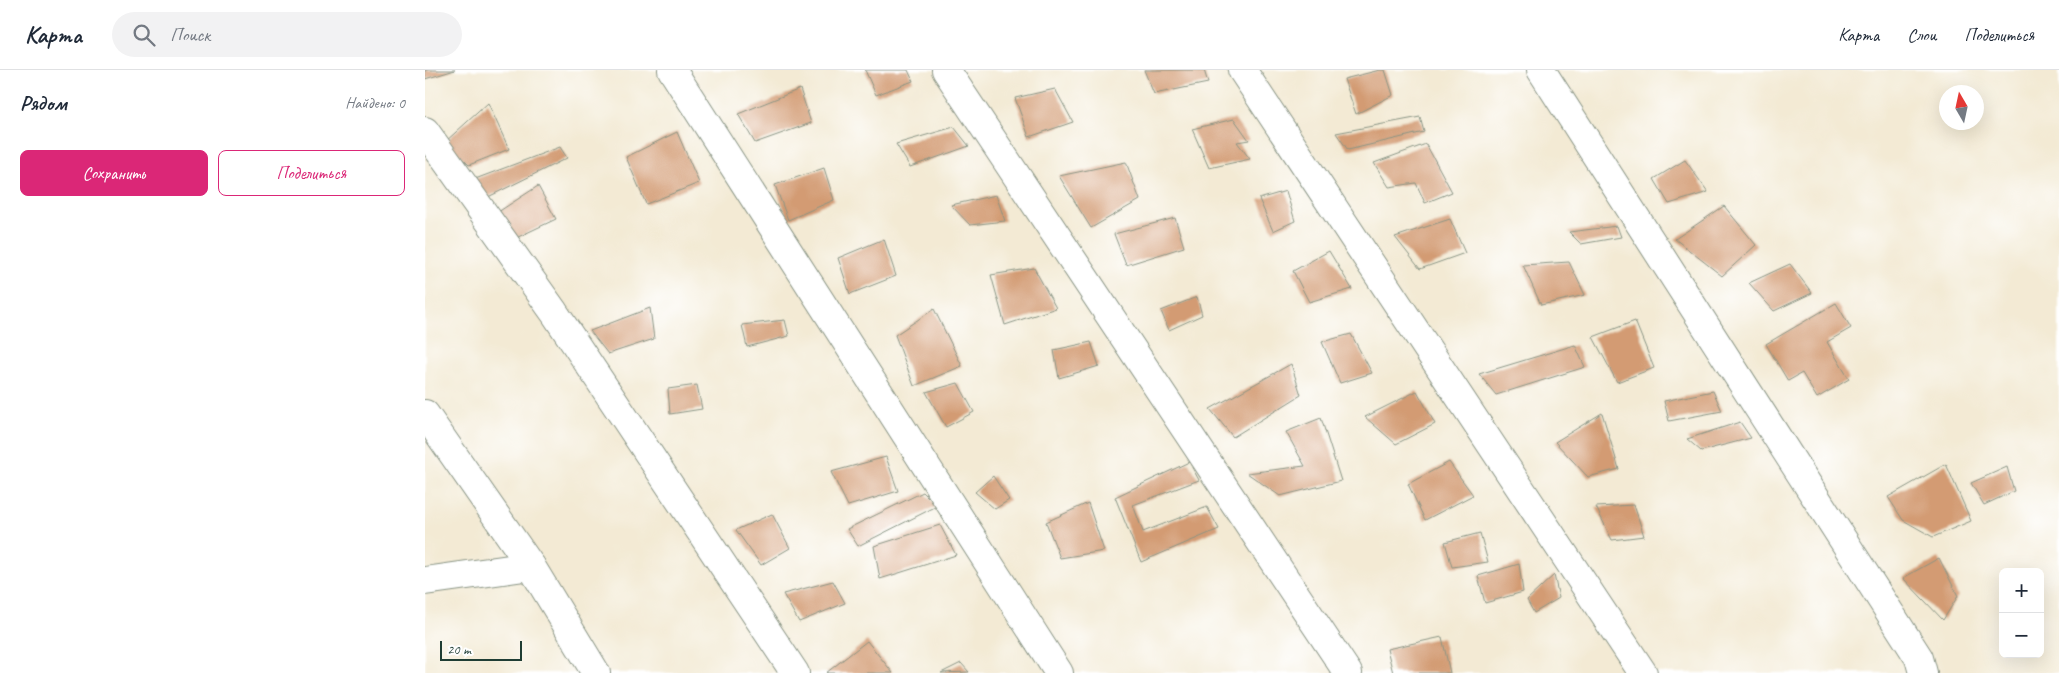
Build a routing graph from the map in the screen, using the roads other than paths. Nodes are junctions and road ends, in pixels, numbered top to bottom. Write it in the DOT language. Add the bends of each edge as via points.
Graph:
graph roads {
  1 [pos="673,70"];
  2 [pos="946,70"];
  3 [pos="1242,70"];
  4 [pos="1541,70"];
  5 [pos="425,131"];
  6 [pos="425,414"];
  7 [pos="531,566"];
  8 [pos="425,581"];
  9 [pos="596,673"];
  10 [pos="795,673"];
  11 [pos="1059,673"];
  12 [pos="1348,673"];
  13 [pos="1643,673"];
  14 [pos="1923,673"];
  1 -- 11 [label="street"];
  2 -- 12 [label="street"];
  3 -- 13 [label="street"];
  4 -- 14 [label="street" via="1919,658"];
  5 -- 10 [label="street" via="554,312"];
  6 -- 7 [label="street"];
  7 -- 8 [label="street"];
  7 -- 9 [label="street"];
}
